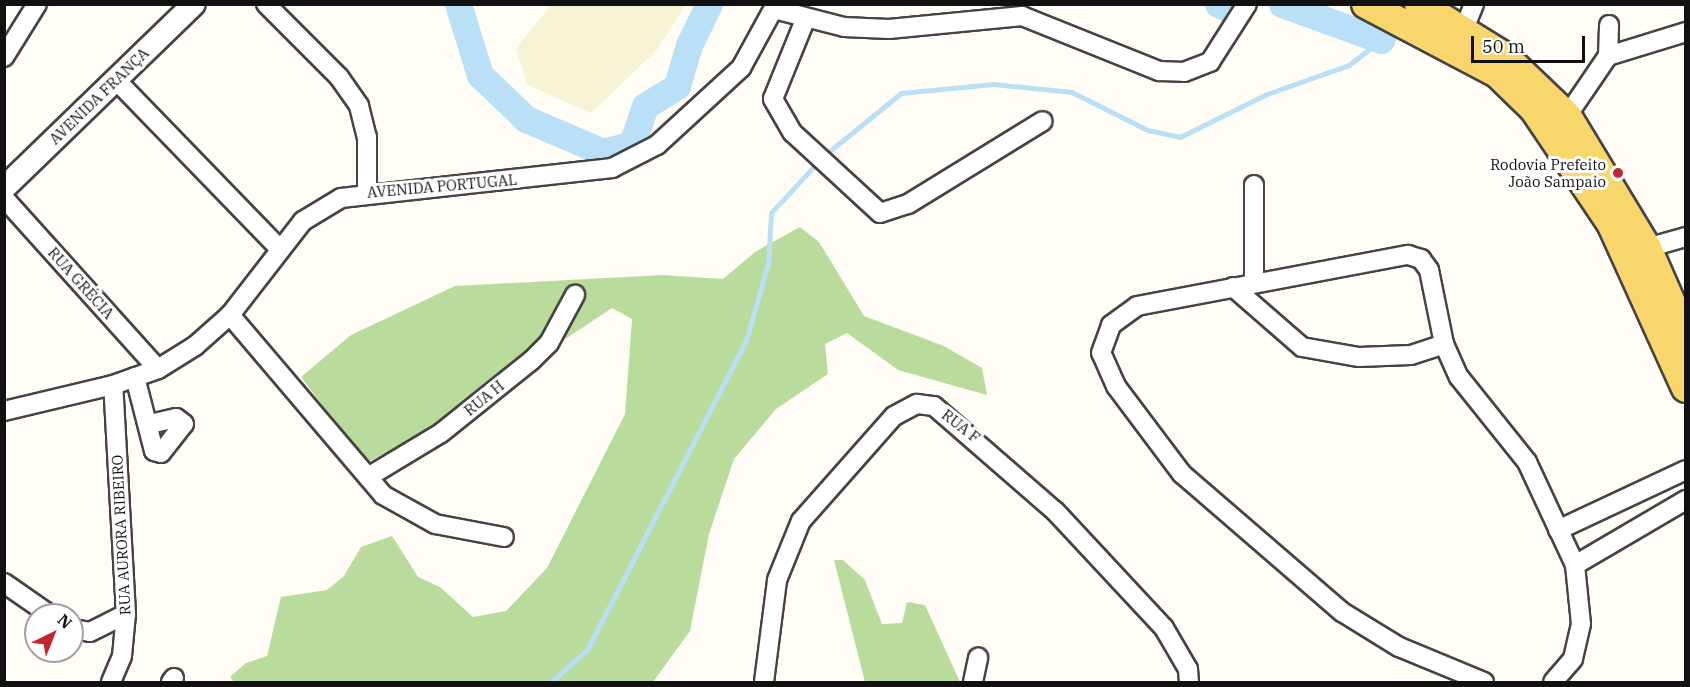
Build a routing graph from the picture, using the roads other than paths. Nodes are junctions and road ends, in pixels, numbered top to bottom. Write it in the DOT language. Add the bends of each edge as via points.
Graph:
graph roads {
  1 [pos="38,4"];
  2 [pos="194,4"];
  3 [pos="266,4"];
  4 [pos="1366,4"];
  5 [pos="1419,4"];
  6 [pos="775,7"];
  7 [pos="1244,12"];
  8 [pos="805,20"];
  9 [pos="1458,25"];
  10 [pos="1609,25"];
  11 [pos="1686,32"];
  12 [pos="1608,56"];
  13 [pos="4,57"];
  14 [pos="116,80"];
  15 [pos="1567,116"];
  16 [pos="1043,121"];
  17 [pos="1254,185"];
  18 [pos="4,188"];
  19 [pos="367,191"];
  20 [pos="4,198"];
  21 [pos="1686,237"];
  22 [pos="278,247"];
  23 [pos="1647,248"];
  24 [pos="1254,283"];
  25 [pos="1233,287"];
  26 [pos="575,295"];
  27 [pos="230,315"];
  28 [pos="1686,337"];
  29 [pos="1444,344"];
  30 [pos="158,369"];
  31 [pos="135,377"];
  32 [pos="113,385"];
  33 [pos="1686,388"];
  34 [pos="4,411"];
  35 [pos="148,424"];
  36 [pos="1686,470"];
  37 [pos="368,477"];
  38 [pos="1686,500"];
  39 [pos="1558,530"];
  40 [pos="504,537"];
  41 [pos="1575,565"];
  42 [pos="4,583"];
  43 [pos="33,603"];
  44 [pos="126,614"];
  45 [pos="84,631"];
  46 [pos="978,658"];
  47 [pos="111,682"];
  48 [pos="764,682"];
  49 [pos="974,682"];
  50 [pos="1189,682"];
  51 [pos="1484,682"];
  52 [pos="1553,682"];
  1 -- 13 [label="street"];
  2 -- 14 [label="street, AVENIDA FRANÇA"];
  3 -- 19 [label="street" via="339,77 359,106 367,137"];
  4 -- 9 [label="main road"];
  5 -- 9 [label="main road"];
  6 -- 8 [label="street"];
  6 -- 19 [label="street, AVENIDA PORTUGAL" via="741,68 711,101 657,145 612,168"];
  7 -- 8 [label="street" via="1210,62 1184,72 1159,71 1022,16 889,29"];
  8 -- 16 [label="street" via="773,99 809,151 871,208 892,212"];
  9 -- 15 [label="main road" via="1513,64"];
  9 -- 33 [label="main road" via="1556,136 1611,223"];
  10 -- 12 [label="street"];
  11 -- 12 [label="street"];
  12 -- 15 [label="street"];
  14 -- 18 [label="street, AVENIDA FRANÇA"];
  14 -- 22 [label="street"];
  15 -- 23 [label="main road"];
  17 -- 24 [label="street"];
  19 -- 22 [label="street, AVENIDA PORTUGAL" via="341,198 303,221"];
  20 -- 30 [label="street, RUA GRÉCIA"];
  21 -- 23 [label="street"];
  22 -- 27 [label="street, AVENIDA PORTUGAL"];
  23 -- 28 [label="main road"];
  24 -- 25 [label="street"];
  24 -- 29 [label="street" via="1408,255 1421,259 1429,270"];
  25 -- 29 [label="street" via="1302,346 1359,357 1411,355"];
  25 -- 51 [label="street" via="1137,306 1111,325 1101,353 1116,386 1182,474 1342,612 1399,647"];
  26 -- 37 [label="street, RUA H" via="549,344 531,361 416,451"];
  27 -- 30 [label="street, AVENIDA PORTUGAL"];
  27 -- 37 [label="street"];
  29 -- 39 [label="street" via="1460,377 1527,462"];
  30 -- 31 [label="street, AVENIDA PORTUGAL"];
  31 -- 32 [label="street, AVENIDA PORTUGAL"];
  31 -- 35 [label="street"];
  32 -- 34 [label="street, AVENIDA PORTUGAL"];
  32 -- 44 [label="street, RUA AURORA RIBEIRO"];
  36 -- 39 [label="street"];
  37 -- 40 [label="street" via="393,502 435,524"];
  38 -- 41 [label="street"];
  39 -- 41 [label="street"];
  41 -- 52 [label="street" via="1581,624 1573,659"];
  42 -- 43 [label="street"];
  44 -- 45 [label="street" via="90,632"];
  44 -- 47 [label="street, RUA AURORA RIBEIRO" via="122,656"];
  46 -- 49 [label="street"];
  48 -- 50 [label="street, RUA F" via="777,580 801,522 894,416 917,405 934,406 1055,511 1164,628 1188,669"];
}
